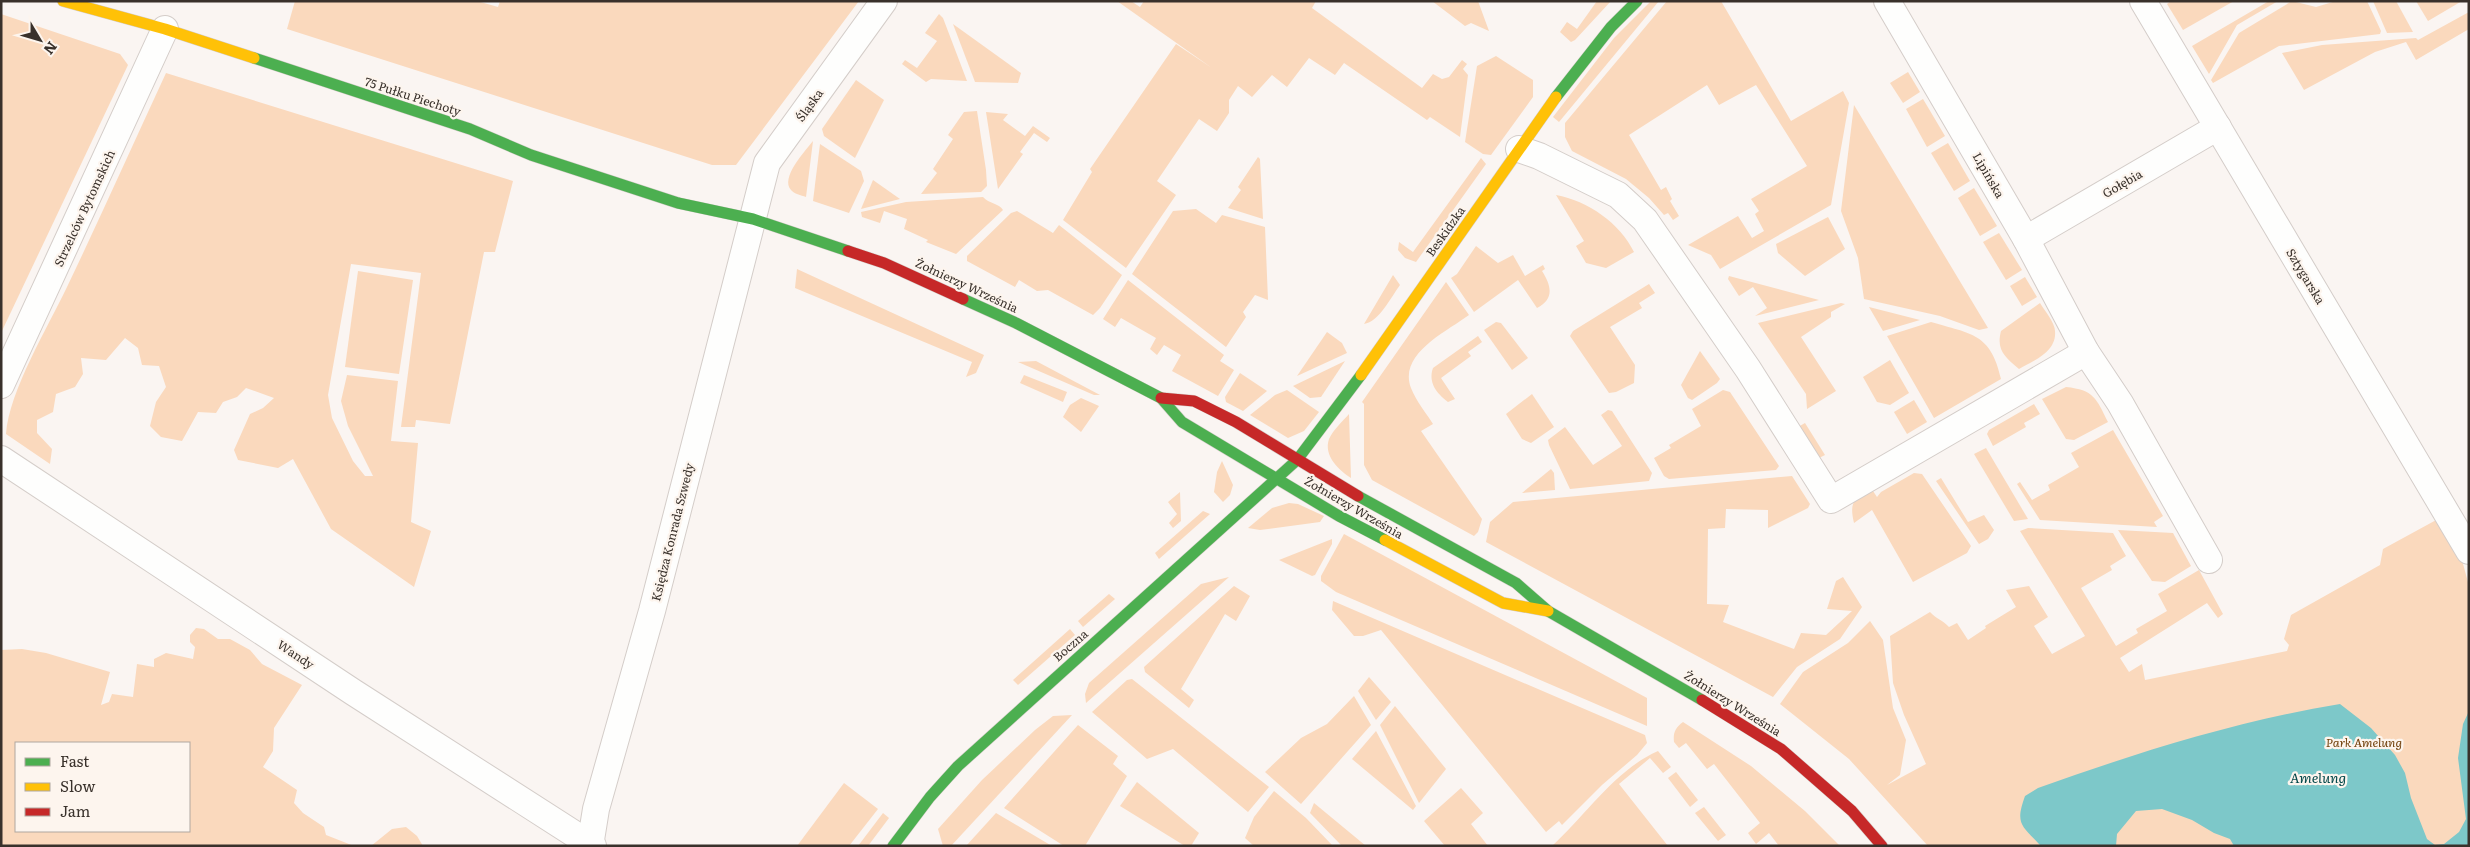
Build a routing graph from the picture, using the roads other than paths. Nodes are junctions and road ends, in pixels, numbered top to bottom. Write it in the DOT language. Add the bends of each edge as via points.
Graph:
graph roads {
  1 [pos="63,1"];
  2 [pos="884,1"];
  3 [pos="1637,1"];
  4 [pos="1887,1"];
  5 [pos="2143,1"];
  6 [pos="165,29"];
  7 [pos="2218,127"];
  8 [pos="1519,149"];
  9 [pos="753,218"];
  10 [pos="2026,239"];
  11 [pos="2086,352"];
  12 [pos="1,385"];
  13 [pos="1161,398"];
  14 [pos="1,459"];
  15 [pos="1297,460"];
  16 [pos="1278,478"];
  17 [pos="2469,551"];
  18 [pos="2209,560"];
  19 [pos="1548,611"];
  20 [pos="591,845"];
  21 [pos="893,846"];
  22 [pos="1882,846"];
  1 -- 6 [label="main road, 75 Pułku Piechoty"];
  2 -- 9 [label="street, Śląska" via="767,163"];
  3 -- 8 [label="main road, Beskidzka" via="1611,27"];
  4 -- 10 [label="street, Lipińska"];
  5 -- 7 [label="street, Sztygarska"];
  6 -- 9 [label="main road, 75 Pułku Piechoty" via="470,129 531,155 678,203"];
  6 -- 12 [label="street, Strzelców Bytomskich"];
  7 -- 10 [label="street, Gołębia"];
  7 -- 17 [label="street, Sztygarska"];
  8 -- 11 [label="street" via="1618,195 1645,220 1748,369 1831,500"];
  8 -- 15 [label="main road, Beskidzka" via="1342,402"];
  9 -- 13 [label="main road, Żołnierzy Września" via="929,282"];
  9 -- 20 [label="street, Księdza Konrada Szwedy" via="652,610 596,809"];
  10 -- 11 [label="street, Lipińska"];
  11 -- 18 [label="street, Lipińska" via="2120,403"];
  13 -- 15 [label="main road, Żołnierzy Września" via="1194,401 1236,422"];
  13 -- 16 [label="main road, Żołnierzy Września" via="1182,422"];
  14 -- 20 [label="street, Wandy"];
  15 -- 16 [label="main road, Beskidzka"];
  15 -- 19 [label="main road, Żołnierzy Września" via="1516,583"];
  16 -- 19 [label="main road, Żołnierzy Września" via="1338,516 1503,603"];
  16 -- 21 [label="main road, Boczna" via="958,766"];
  19 -- 22 [label="main road, Żołnierzy Września" via="1781,749 1852,810"];
}
